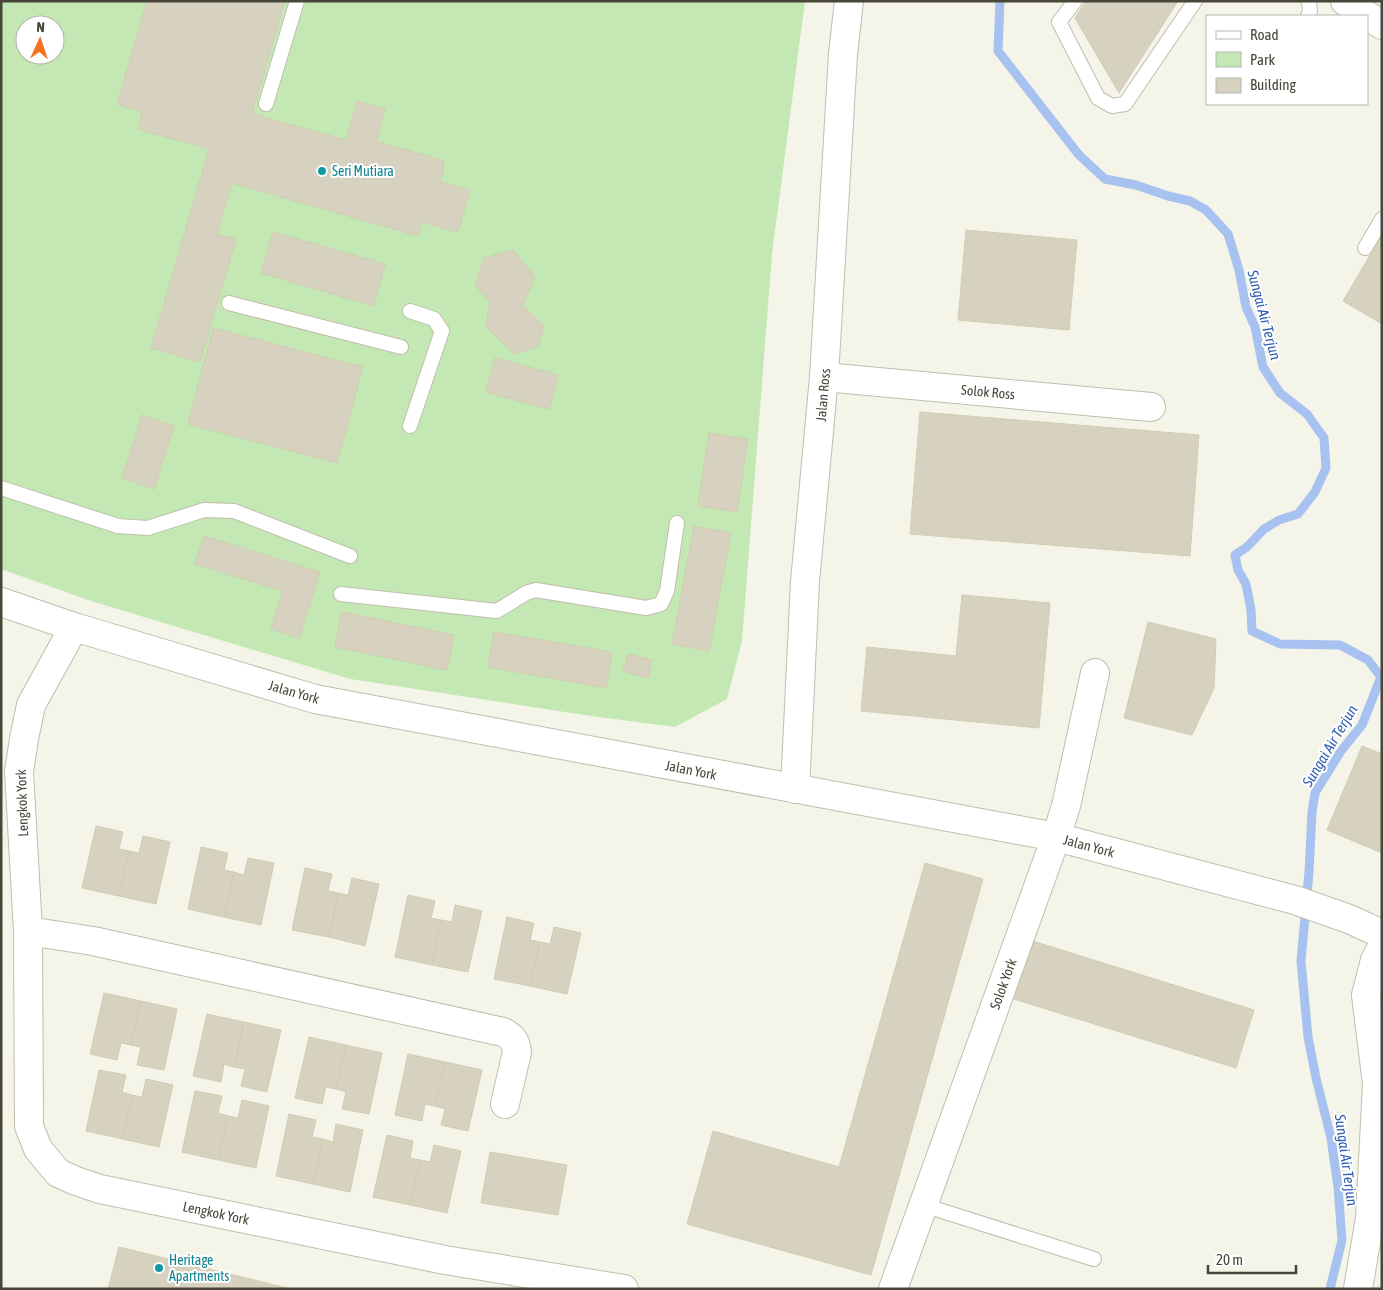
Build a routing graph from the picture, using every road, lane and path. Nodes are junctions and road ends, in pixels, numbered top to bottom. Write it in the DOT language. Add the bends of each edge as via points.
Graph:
graph roads {
  1 [pos="297,1"];
  2 [pos="849,1"];
  3 [pos="1075,1"];
  4 [pos="1195,1"];
  5 [pos="1309,1"];
  6 [pos="1345,1"];
  7 [pos="1308,15"];
  8 [pos="1367,15"];
  9 [pos="1368,16"];
  10 [pos="1382,25"];
  11 [pos="266,104"];
  12 [pos="1382,219"];
  13 [pos="1364,248"];
  14 [pos="229,303"];
  15 [pos="410,312"];
  16 [pos="401,347"];
  17 [pos="824,377"];
  18 [pos="1151,407"];
  19 [pos="410,426"];
  20 [pos="1,488"];
  21 [pos="677,523"];
  22 [pos="350,556"];
  23 [pos="341,594"];
  24 [pos="1,602"];
  25 [pos="74,627"];
  26 [pos="1095,673"];
  27 [pos="795,789"];
  28 [pos="1056,837"];
  29 [pos="28,931"];
  30 [pos="1382,934"];
  31 [pos="1382,947"];
  32 [pos="505,1104"];
  33 [pos="923,1205"];
  34 [pos="1094,1259"];
  35 [pos="620,1288"];
  36 [pos="893,1289"];
  37 [pos="1358,1289"];
  1 -- 11 [label="lane"];
  2 -- 17 [label="street, Jalan Ross"];
  3 -- 4 [label="lane" via="1059,22 1098,98 1112,106 1125,104"];
  5 -- 7 [label="lane"];
  6 -- 8 [label="street"];
  9 -- 10 [label="street"];
  12 -- 13 [label="lane"];
  14 -- 16 [label="lane"];
  15 -- 19 [label="lane" via="434,319 442,331"];
  17 -- 18 [label="street, Solok Ross"];
  17 -- 27 [label="street, Jalan Ross" via="805,582"];
  20 -- 22 [label="lane" via="118,526 148,528 204,510 234,511"];
  21 -- 23 [label="lane" via="667,590 661,604 646,608 536,590 497,611"];
  24 -- 25 [label="street, Jalan York"];
  25 -- 27 [label="street, Jalan York" via="315,699"];
  25 -- 29 [label="street, Lengkok York" via="31,705 19,772"];
  26 -- 28 [label="street, Solok York" via="1066,806"];
  27 -- 28 [label="street, Jalan York"];
  28 -- 30 [label="street, Jalan York" via="1295,900"];
  28 -- 33 [label="street, Solok York"];
  29 -- 32 [label="street" via="93,940 504,1032 512,1036 517,1052"];
  29 -- 35 [label="street, Lengkok York" via="29,1126 38,1149 58,1173 100,1190 445,1260"];
  31 -- 37 [label="street" via="1375,960 1366,995 1377,1084 1370,1218"];
  33 -- 34 [label="lane"];
  33 -- 36 [label="street, Solok York"];
}
